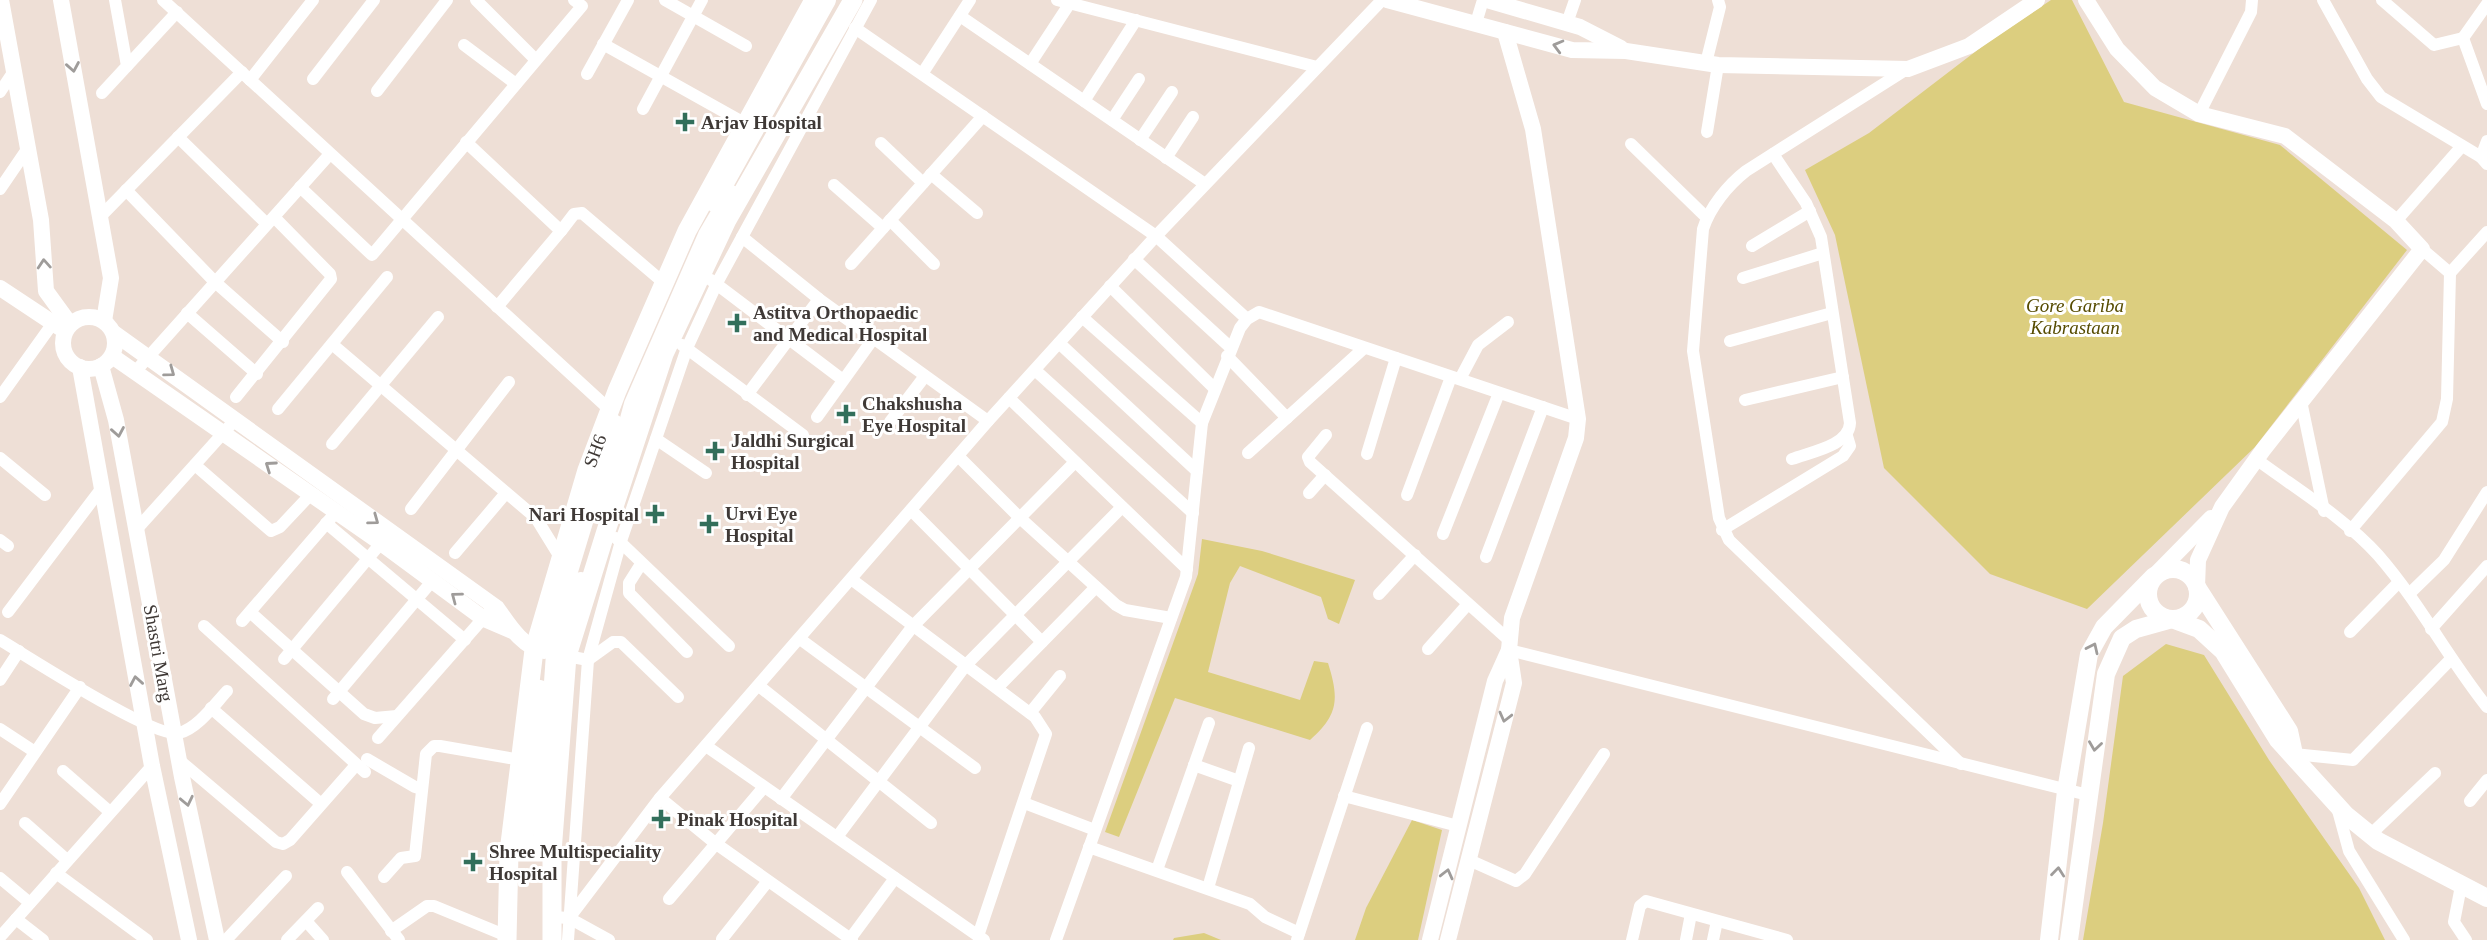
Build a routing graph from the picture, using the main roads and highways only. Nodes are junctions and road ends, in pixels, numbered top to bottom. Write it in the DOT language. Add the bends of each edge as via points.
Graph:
graph roads {
  1 [pos="814,0"];
  2 [pos="827,0"];
  3 [pos="843,0"];
  4 [pos="853,0"];
  5 [pos="2154,576"];
  6 [pos="2197,587"];
  7 [pos="2172,619"];
  8 [pos="550,653"];
  9 [pos="2294,754"];
  10 [pos="531,852"];
  11 [pos="2487,898"];
  12 [pos="507,938"];
  13 [pos="552,940"];
  14 [pos="2049,940"];
  15 [pos="2069,940"];
  1 -- 8 [label="main road, SH6" via="687,231 610,410 560,557"];
  2 -- 8 [label="main road" via="701,226 617,416"];
  3 -- 8 [label="main road" via="702,247 633,404 593,549"];
  4 -- 8 [label="main road, SH6" via="727,220 613,536"];
  5 -- 6 [label="main road" via="2167,569 2182,570"];
  5 -- 7 [label="main road" via="2147,591 2151,607"];
  14 -- 5 [label="main road, one-way" via="2066,790 2089,654 2104,627"];
  6 -- 7 [label="main road" via="2193,610"];
  6 -- 9 [label="main road" via="2288,732"];
  7 -- 9 [label="main road" via="2199,629 2223,651 2278,740"];
  7 -- 15 [label="main road, one-way" via="2122,638 2106,674"];
  8 -- 10 [label="main road"];
  8 -- 10 [label="main road, SH6" via="521,760"];
  8 -- 10 [label="main road, SH6" via="562,715"];
  9 -- 11 [label="main road" via="2370,835"];
  10 -- 12 [label="main road, SH6"];
  10 -- 13 [label="main road" via="561,917"];
}
